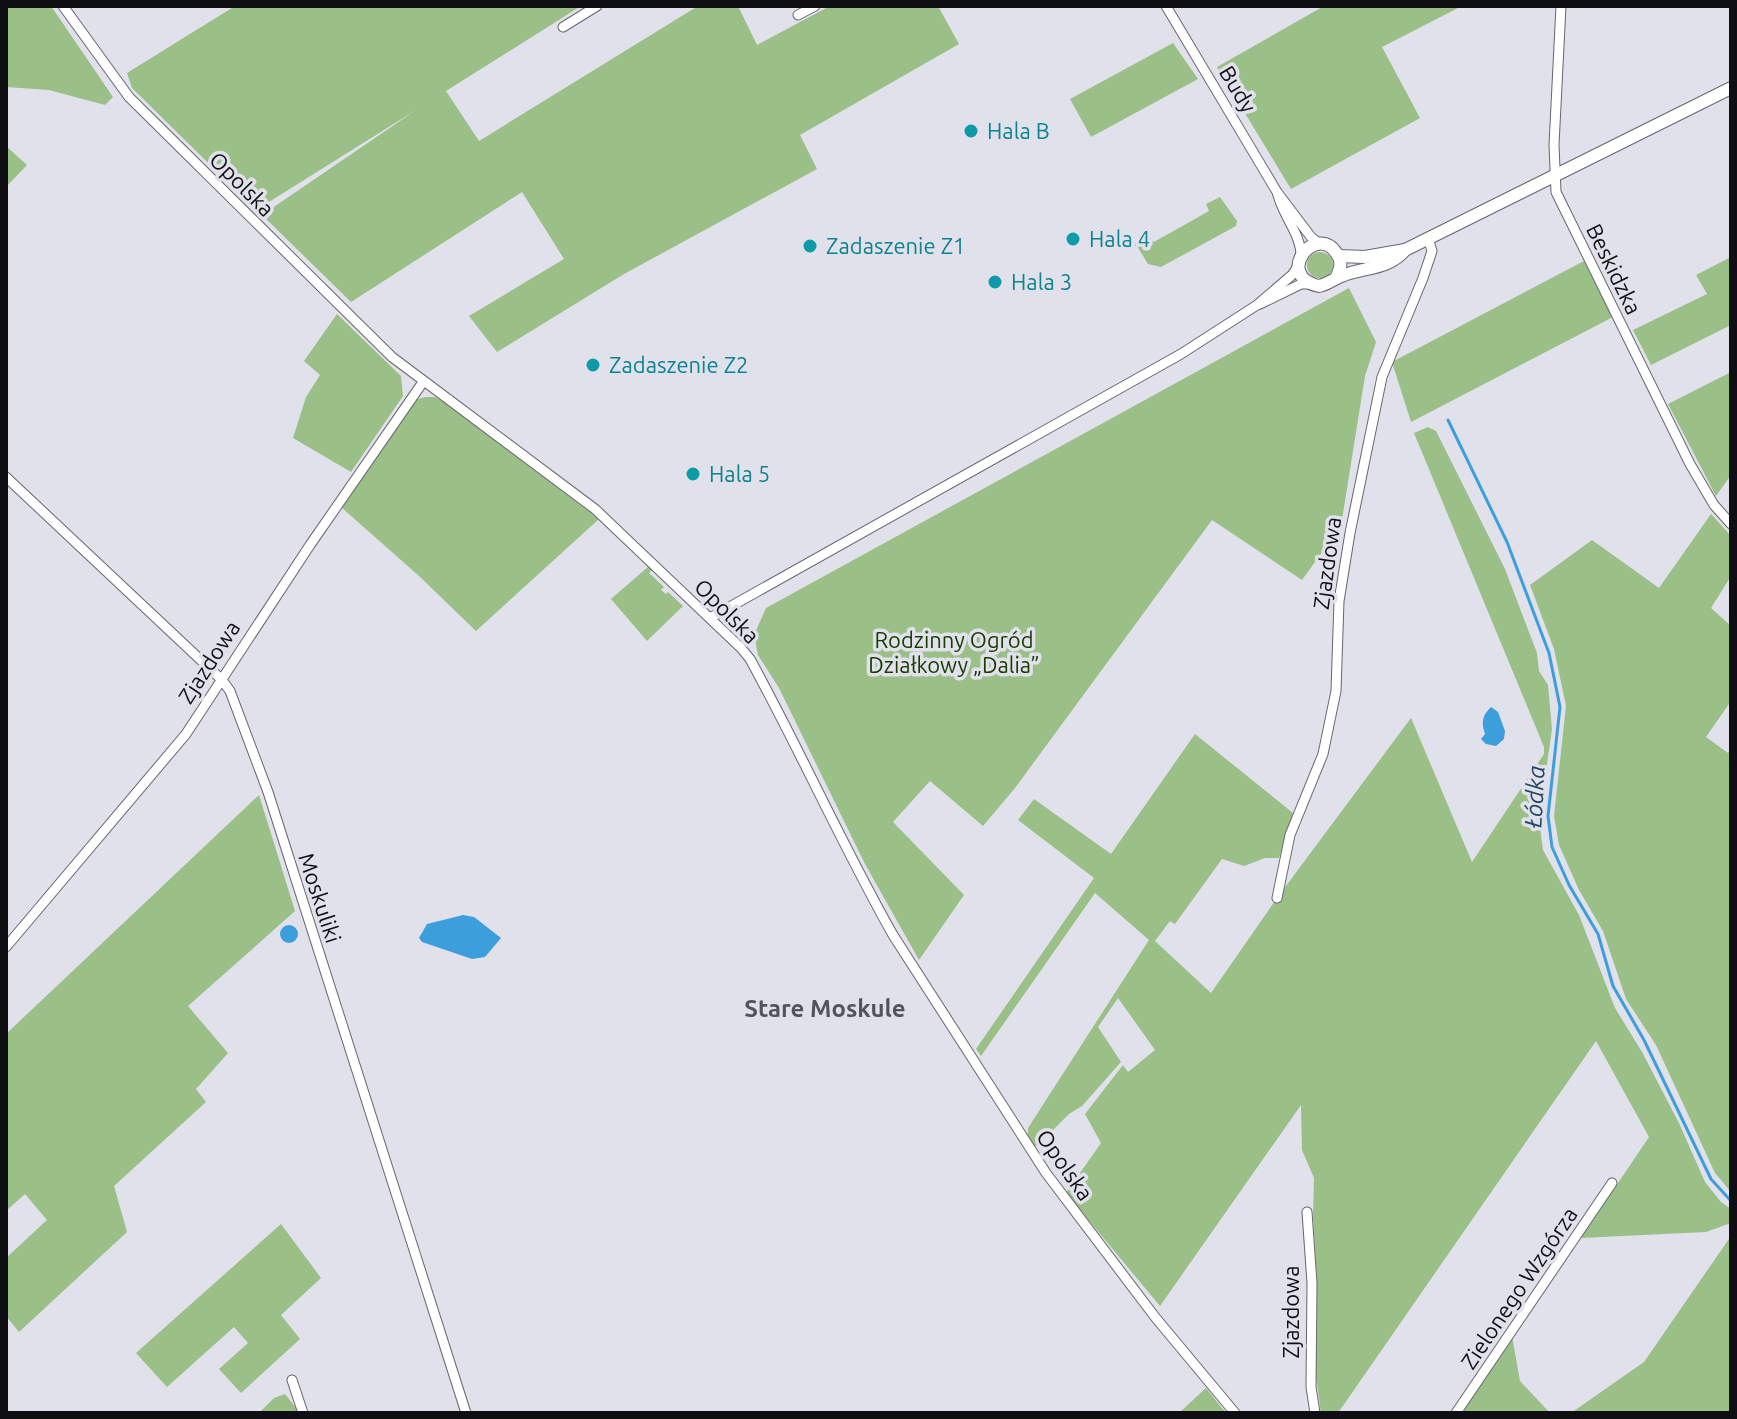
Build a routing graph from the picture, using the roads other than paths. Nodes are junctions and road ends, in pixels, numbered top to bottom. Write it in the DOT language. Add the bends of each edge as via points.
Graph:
graph roads {
  1 [pos="63,6"];
  2 [pos="597,6"];
  3 [pos="815,6"];
  4 [pos="1166,6"];
  5 [pos="1561,6"];
  6 [pos="798,15"];
  7 [pos="563,27"];
  8 [pos="1731,88"];
  9 [pos="1554,176"];
  10 [pos="1277,192"];
  11 [pos="1428,238"];
  12 [pos="1320,244"];
  13 [pos="1405,250"];
  14 [pos="1339,256"];
  15 [pos="1300,260"];
  16 [pos="1336,278"];
  17 [pos="1310,284"];
  18 [pos="1257,305"];
  19 [pos="423,382"];
  20 [pos="6,477"];
  21 [pos="1731,524"];
  22 [pos="710,618"];
  23 [pos="222,680"];
  24 [pos="1277,898"];
  25 [pos="6,947"];
  26 [pos="1612,1183"];
  27 [pos="1307,1212"];
  28 [pos="292,1380"];
  29 [pos="303,1413"];
  30 [pos="466,1413"];
  31 [pos="1235,1413"];
  32 [pos="1315,1413"];
  33 [pos="1456,1413"];
  1 -- 19 [label="street, Opolska" via="129,97"];
  2 -- 7 [label="street"];
  3 -- 6 [label="street"];
  4 -- 10 [label="street, Budy"];
  5 -- 9 [label="street, Beskidzka"];
  8 -- 9 [label="street"];
  9 -- 11 [label="street"];
  9 -- 21 [label="street, Beskidzka" via="1564,210 1690,464"];
  10 -- 12 [label="street, Budy"];
  10 -- 15 [label="street, Budy" via="1300,244"];
  11 -- 13 [label="street"];
  11 -- 24 [label="street, Zjazdowa" via="1432,251 1382,377 1339,601 1336,691 1326,741 1290,835"];
  12 -- 14 [label="street"];
  12 -- 15 [label="street" via="1307,248"];
  13 -- 14 [label="street"];
  13 -- 16 [label="street" via="1387,263"];
  14 -- 16 [label="street"];
  15 -- 17 [label="street" via="1303,278"];
  15 -- 18 [label="street" via="1287,280"];
  16 -- 17 [label="street" via="1324,285"];
  17 -- 18 [label="street"];
  18 -- 22 [label="street"];
  19 -- 22 [label="street, Opolska" via="595,509"];
  19 -- 23 [label="street, Zjazdowa"];
  20 -- 23 [label="street, Moskuliki"];
  22 -- 31 [label="street, Opolska" via="750,659 886,922 1046,1173"];
  23 -- 25 [label="street, Zjazdowa" via="177,746"];
  23 -- 30 [label="street, Moskuliki" via="268,792"];
  26 -- 33 [label="street, Zielonego Wzgórza"];
  27 -- 32 [label="street, Zjazdowa"];
  28 -- 29 [label="street"];
}
